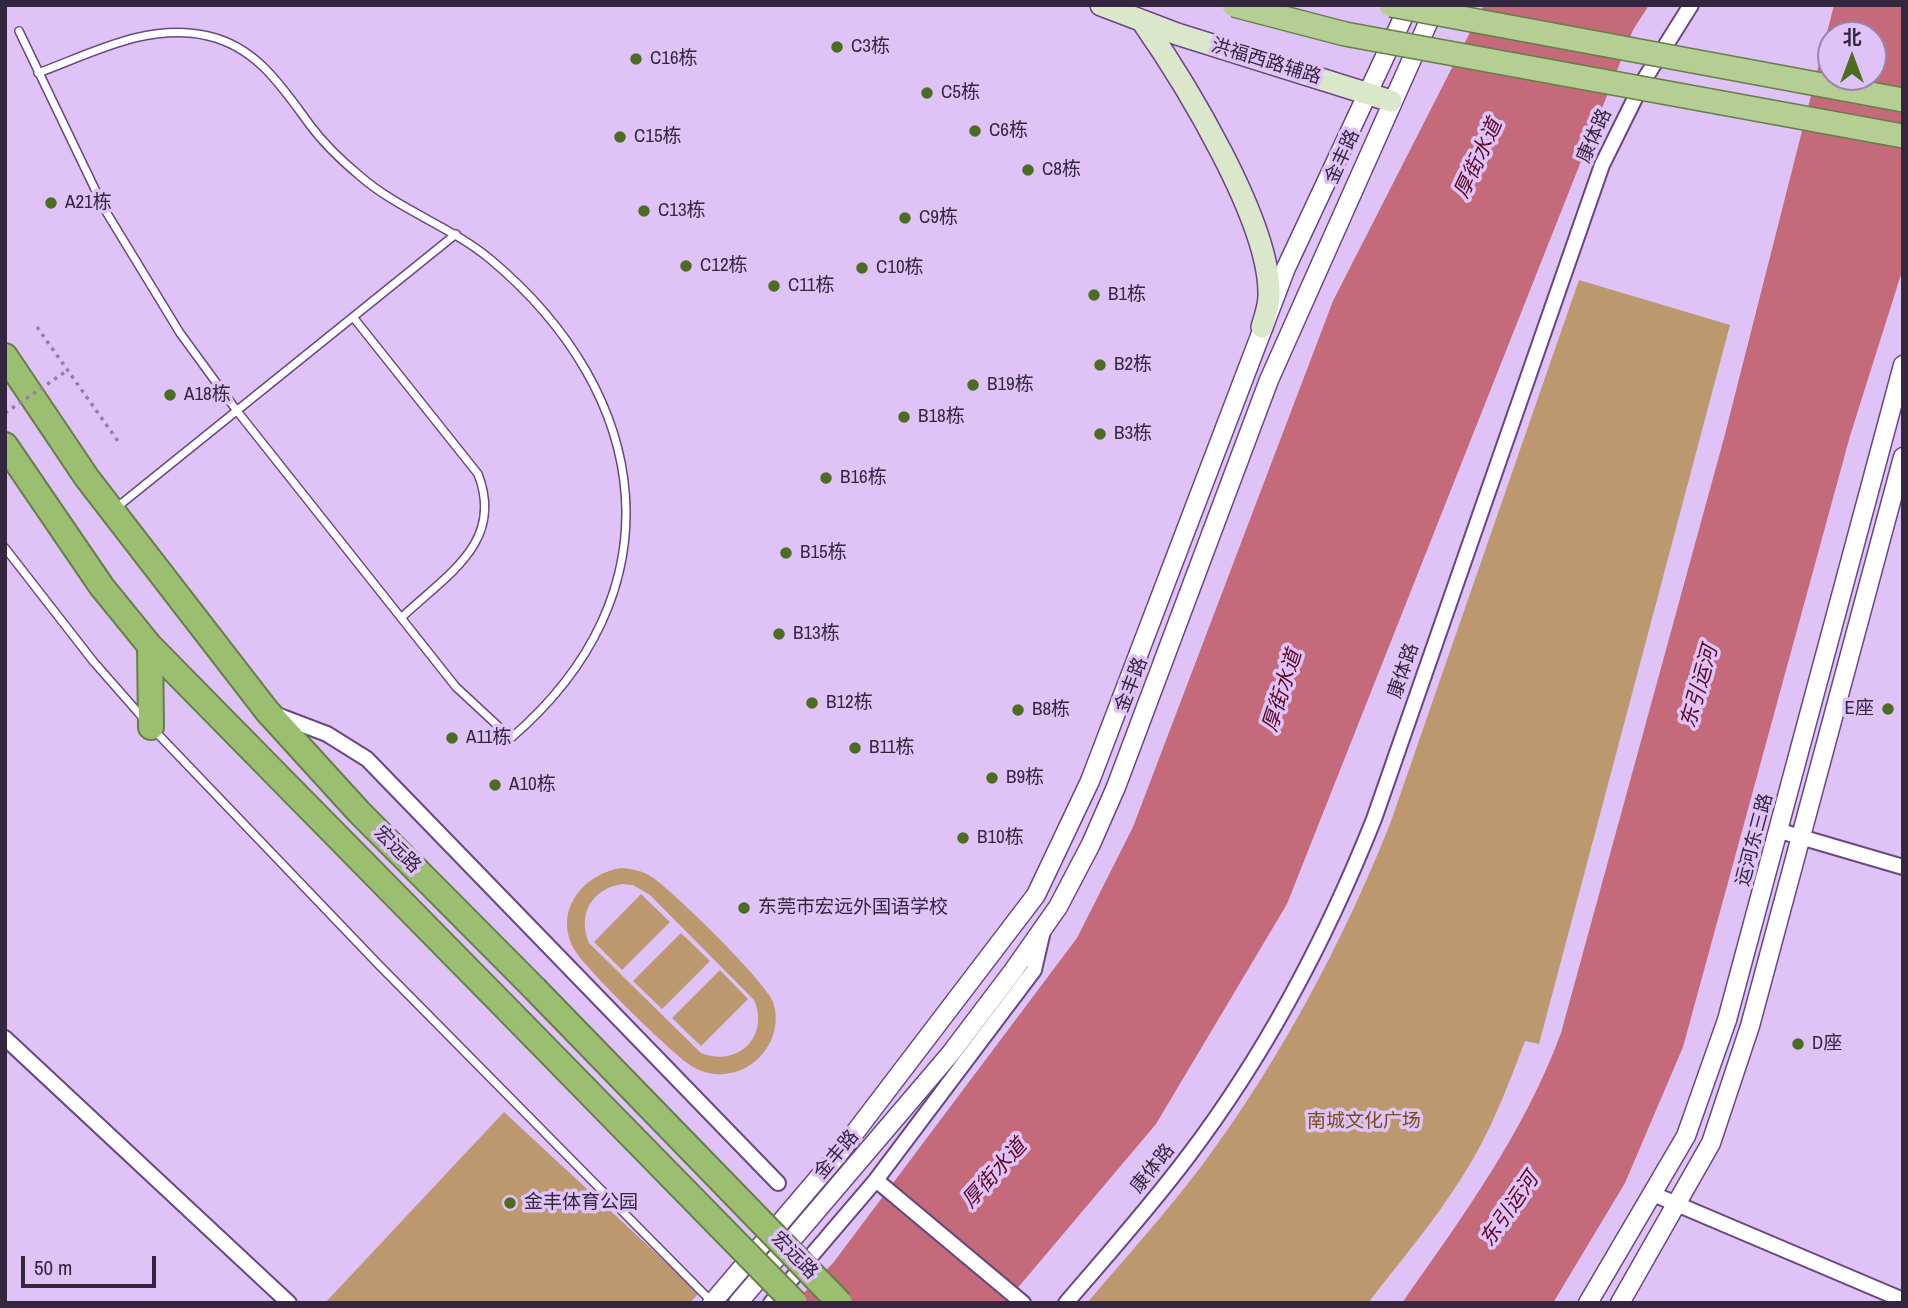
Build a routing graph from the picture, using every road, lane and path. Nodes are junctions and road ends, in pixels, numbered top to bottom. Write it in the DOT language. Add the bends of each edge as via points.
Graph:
graph roads {
  1 [pos="1101,5"];
  2 [pos="1234,5"];
  3 [pos="1391,5"];
  4 [pos="1409,5"];
  5 [pos="1436,5"];
  6 [pos="1691,5"];
  7 [pos="1142,21"];
  8 [pos="19,31"];
  9 [pos="38,73"];
  10 [pos="1367,93"];
  11 [pos="1903,100"];
  12 [pos="1391,101"];
  13 [pos="1903,136"];
  14 [pos="456,234"];
  15 [pos="353,317"];
  16 [pos="37,327"];
  17 [pos="1262,327"];
  18 [pos="5,356"];
  19 [pos="1903,365"];
  20 [pos="68,370"];
  21 [pos="237,411"];
  22 [pos="5,413"];
  23 [pos="120,444"];
  24 [pos="5,445"];
  25 [pos="1903,457"];
  26 [pos="112,511"];
  27 [pos="5,548"];
  28 [pos="401,618"];
  29 [pos="150,646"];
  30 [pos="267,711"];
  31 [pos="151,727"];
  32 [pos="1780,831"];
  33 [pos="1801,837"];
  34 [pos="1903,867"];
  35 [pos="1044,927"];
  36 [pos="5,1038"];
  37 [pos="876,1180"];
  38 [pos="778,1183"];
  39 [pos="1653,1194"];
  40 [pos="1677,1205"];
  41 [pos="1903,1300"];
  42 [pos="289,1303"];
  43 [pos="712,1303"];
  44 [pos="738,1303"];
  45 [pos="771,1303"];
  46 [pos="795,1303"];
  47 [pos="839,1303"];
  48 [pos="1023,1303"];
  49 [pos="1066,1303"];
  50 [pos="1588,1303"];
  51 [pos="1620,1303"];
  1 -- 7 [label="main road, 洪福西路辅路"];
  2 -- 13 [label="main road, bridge" via="1345,34"];
  3 -- 11 [label="main road, bridge"];
  4 -- 10 [label="street, 金丰路"];
  5 -- 12 [label="street, 金丰路"];
  6 -- 49 [label="street, 康体路" via="1644,80 1602,165 1378,807 1335,909 1271,1030 1218,1115 1160,1193"];
  7 -- 10 [label="main road, 洪福西路辅路"];
  7 -- 17 [label="main road" via="1220,149 1254,226 1269,297"];
  8 -- 9 [label="lane"];
  9 -- 14 [label="lane" via="144,34 177,31 211,36 241,49 268,69 310,126 362,178"];
  9 -- 21 [label="lane" via="82,168 129,252"];
  10 -- 12 [label="main road, 洪福西路辅路"];
  10 -- 17 [label="street, 金丰路"];
  12 -- 35 [label="street, 金丰路" via="1269,380 1116,787 1091,844"];
  14 -- 15 [label="lane"];
  14 -- 28 [label="lane" via="520,286 593,385 622,459 628,499 626,539 606,615 589,650 558,693 511,738 456,687"];
  15 -- 21 [label="lane"];
  15 -- 28 [label="lane" via="478,474 485,493 482,534 471,551"];
  16 -- 20 [label="path"];
  17 -- 43 [label="street, 金丰路" via="1090,781 1036,895 838,1156"];
  18 -- 26 [label="highway, 宏远路"];
  19 -- 32 [label="street, 运河东三路"];
  20 -- 22 [label="path, bridge"];
  20 -- 23 [label="path"];
  21 -- 26 [label="lane"];
  21 -- 28 [label="lane"];
  24 -- 29 [label="highway, 宏远路" via="102,587"];
  25 -- 33 [label="street"];
  26 -- 30 [label="highway, 宏远路"];
  27 -- 31 [label="lane"];
  29 -- 31 [label="highway"];
  29 -- 46 [label="highway, 宏远路, bridge"];
  30 -- 38 [label="street" via="327,734 367,759"];
  30 -- 47 [label="highway, 宏远路, bridge" via="359,812"];
  31 -- 43 [label="lane"];
  32 -- 33 [label="street"];
  32 -- 39 [label="street, 运河东三路" via="1727,1020 1686,1136"];
  33 -- 34 [label="street"];
  33 -- 40 [label="street" via="1751,1026 1711,1143"];
  35 -- 37 [label="street" via="1034,970"];
  35 -- 44 [label="street, 金丰路" via="951,1053"];
  36 -- 42 [label="street"];
  37 -- 45 [label="street"];
  37 -- 48 [label="street"];
  39 -- 40 [label="street"];
  39 -- 50 [label="street, 运河东三路"];
  40 -- 41 [label="street"];
  40 -- 51 [label="street"];
}
